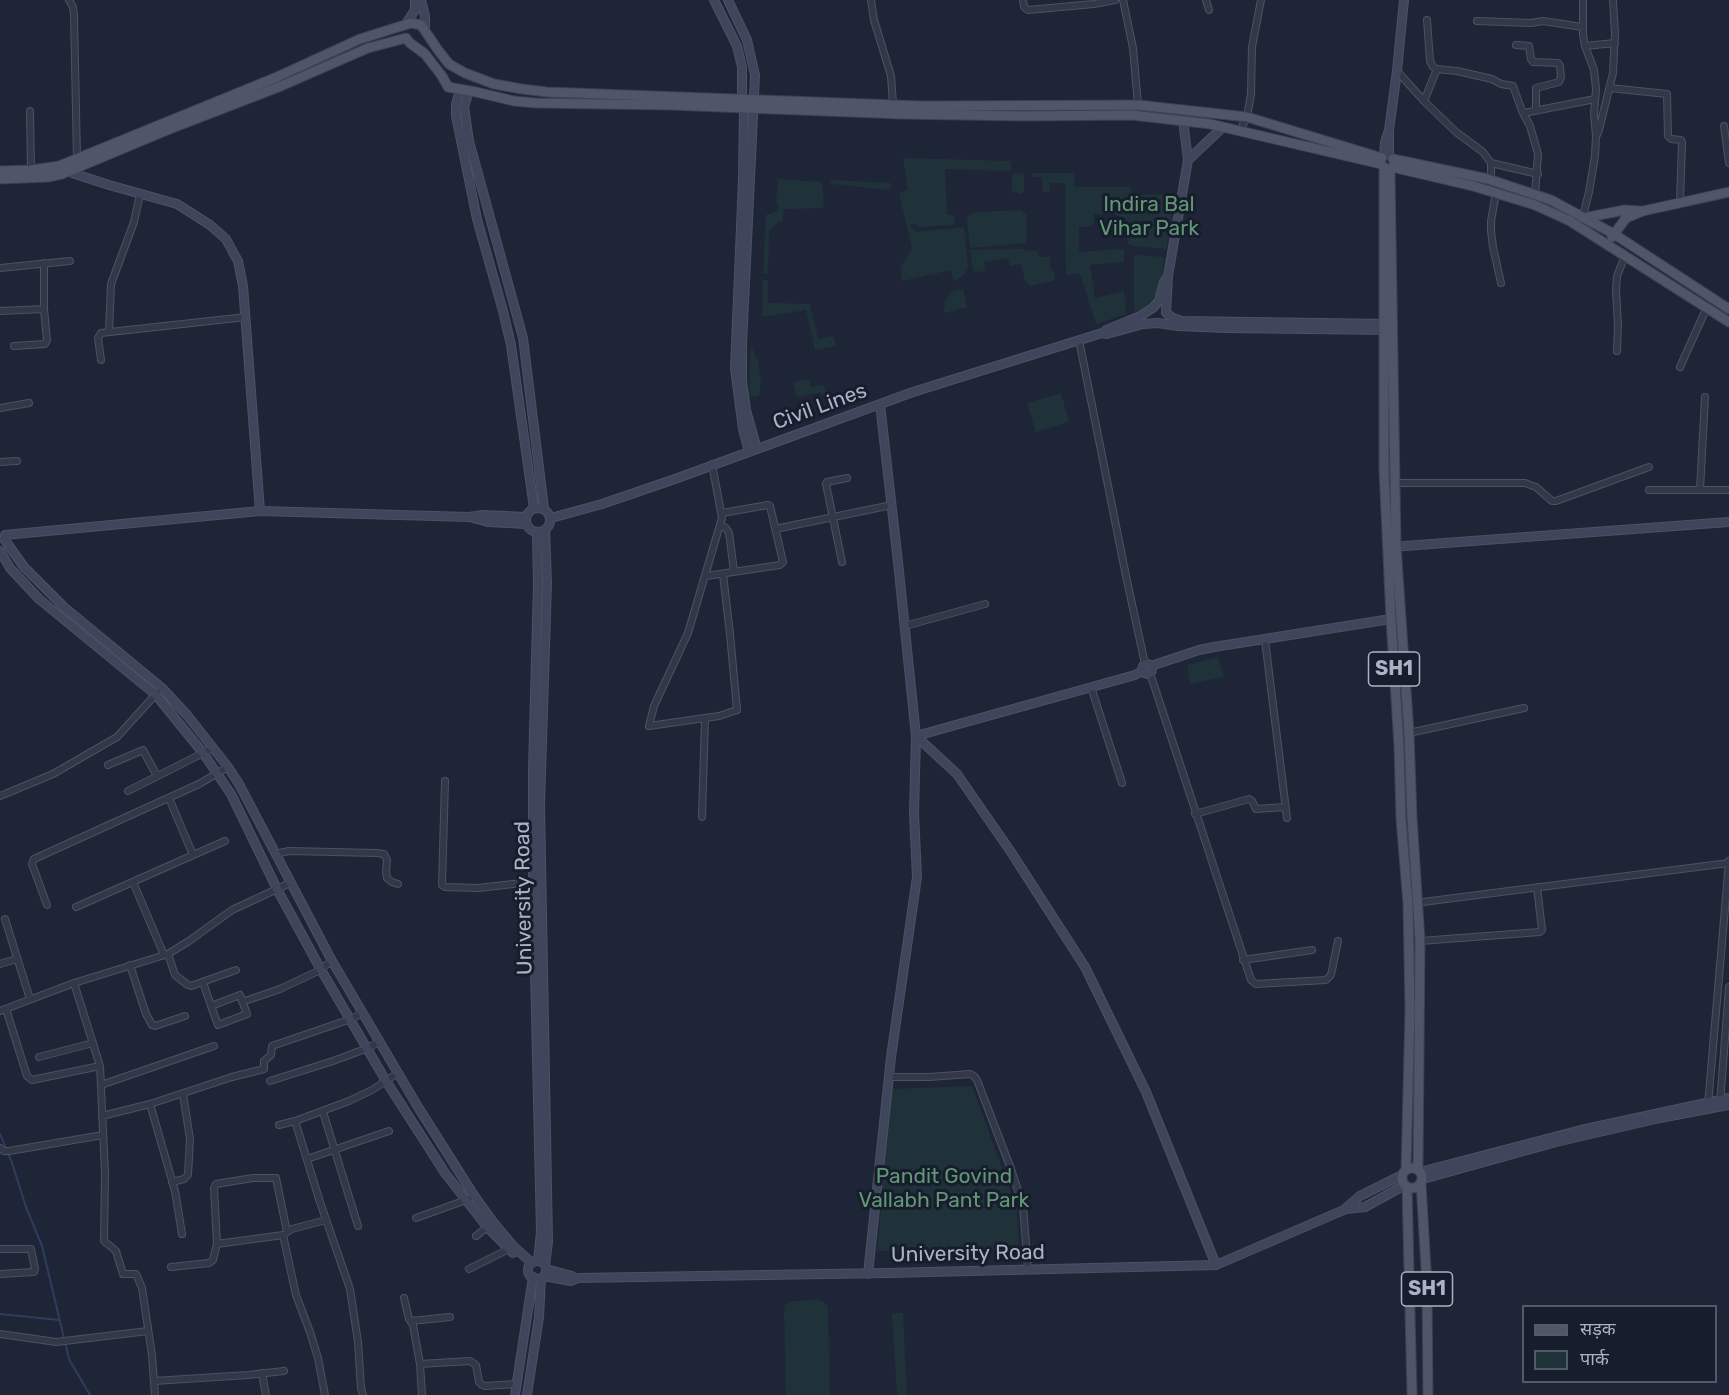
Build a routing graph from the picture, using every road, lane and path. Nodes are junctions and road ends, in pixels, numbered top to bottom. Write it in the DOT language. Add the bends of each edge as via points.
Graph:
graph roads {
  1 [pos="69,0"];
  2 [pos="415,0"];
  3 [pos="421,0"];
  4 [pos="714,0"];
  5 [pos="728,0"];
  6 [pos="871,0"];
  7 [pos="1023,0"];
  8 [pos="1115,0"];
  9 [pos="1123,0"];
  10 [pos="1206,0"];
  11 [pos="1261,0"];
  12 [pos="1404,0"];
  13 [pos="1583,0"];
  14 [pos="1613,0"];
  15 [pos="1209,10"];
  16 [pos="1427,20"];
  17 [pos="1477,21"];
  18 [pos="406,24"];
  19 [pos="1582,27"];
  20 [pos="425,29"];
  21 [pos="406,38"];
  22 [pos="1615,43"];
  23 [pos="1515,45"];
  24 [pos="1585,46"];
  25 [pos="1437,69"];
  26 [pos="1397,71"];
  27 [pos="469,75"];
  28 [pos="448,87"];
  29 [pos="1610,88"];
  30 [pos="464,91"];
  31 [pos="245,94"];
  32 [pos="1594,99"];
  33 [pos="1424,101"];
  34 [pos="456,104"];
  35 [pos="748,104"];
  36 [pos="1138,105"];
  37 [pos="898,108"];
  38 [pos="1536,110"];
  39 [pos="30,111"];
  40 [pos="1023,111"];
  41 [pos="1524,113"];
  42 [pos="1246,117"];
  43 [pos="1183,120"];
  44 [pos="1724,126"];
  45 [pos="1223,127"];
  46 [pos="1240,130"];
  47 [pos="1596,136"];
  48 [pos="77,159"];
  49 [pos="1188,160"];
  50 [pos="1387,162"];
  51 [pos="1491,163"];
  52 [pos="1729,163"];
  53 [pos="31,170"];
  54 [pos="0,171"];
  55 [pos="69,172"];
  56 [pos="1538,174"];
  57 [pos="0,180"];
  58 [pos="1491,180"];
  59 [pos="1729,192"];
  60 [pos="1497,193"];
  61 [pos="140,194"];
  62 [pos="1535,195"];
  63 [pos="1680,202"];
  64 [pos="1643,211"];
  65 [pos="1584,217"];
  66 [pos="1570,221"];
  67 [pos="1614,234"];
  68 [pos="1606,245"];
  69 [pos="1624,256"];
  70 [pos="70,261"];
  71 [pos="44,263"];
  72 [pos="0,268"];
  73 [pos="1167,276"];
  74 [pos="1501,283"];
  75 [pos="1707,307"];
  76 [pos="1153,308"];
  77 [pos="45,309"];
  78 [pos="1729,309"];
  79 [pos="0,311"];
  80 [pos="1166,312"];
  81 [pos="246,317"];
  82 [pos="1729,322"];
  83 [pos="1158,323"];
  84 [pos="1388,327"];
  85 [pos="109,332"];
  86 [pos="1102,333"];
  87 [pos="1079,340"];
  88 [pos="14,346"];
  89 [pos="1617,351"];
  90 [pos="101,360"];
  91 [pos="1680,367"];
  92 [pos="1706,397"];
  93 [pos="29,403"];
  94 [pos="880,404"];
  95 [pos="0,408"];
  96 [pos="753,450"];
  97 [pos="17,461"];
  98 [pos="0,462"];
  99 [pos="712,464"];
  100 [pos="1649,467"];
  101 [pos="847,478"];
  102 [pos="1390,483"];
  103 [pos="1649,490"];
  104 [pos="1700,490"];
  105 [pos="1729,490"];
  106 [pos="892,505"];
  107 [pos="534,508"];
  108 [pos="544,508"];
  109 [pos="260,511"];
  110 [pos="722,513"];
  111 [pos="833,517"];
  112 [pos="551,518"];
  113 [pos="527,520"];
  114 [pos="1729,522"];
  115 [pos="720,525"];
  116 [pos="775,529"];
  117 [pos="541,531"];
  118 [pos="2,536"];
  119 [pos="1392,547"];
  120 [pos="0,551"];
  121 [pos="842,562"];
  122 [pos="734,571"];
  123 [pos="723,574"];
  124 [pos="705,576"];
  125 [pos="985,604"];
  126 [pos="1401,617"];
  127 [pos="1391,619"];
  128 [pos="905,626"];
  129 [pos="1265,640"];
  130 [pos="1147,669"];
  131 [pos="1091,687"];
  132 [pos="159,691"];
  133 [pos="1524,708"];
  134 [pos="705,718"];
  135 [pos="1409,733"];
  136 [pos="916,736"];
  137 [pos="213,748"];
  138 [pos="203,753"];
  139 [pos="108,765"];
  140 [pos="228,767"];
  141 [pos="217,774"];
  142 [pos="157,776"];
  143 [pos="445,782"];
  144 [pos="1122,783"];
  145 [pos="128,791"];
  146 [pos="0,796"];
  147 [pos="169,798"];
  148 [pos="1285,807"];
  149 [pos="1195,814"];
  150 [pos="702,817"];
  151 [pos="1287,818"];
  152 [pos="225,841"];
  153 [pos="193,855"];
  154 [pos="275,855"];
  155 [pos="1729,862"];
  156 [pos="133,882"];
  157 [pos="536,882"];
  158 [pos="290,883"];
  159 [pos="398,884"];
  160 [pos="1537,887"];
  161 [pos="277,889"];
  162 [pos="1419,902"];
  163 [pos="1408,904"];
  164 [pos="47,905"];
  165 [pos="76,907"];
  166 [pos="5,920"];
  167 [pos="1338,941"];
  168 [pos="1420,941"];
  169 [pos="1312,950"];
  170 [pos="166,955"];
  171 [pos="17,959"];
  172 [pos="1243,960"];
  173 [pos="332,961"];
  174 [pos="0,964"];
  175 [pos="130,965"];
  176 [pos="320,969"];
  177 [pos="236,970"];
  178 [pos="202,982"];
  179 [pos="74,983"];
  180 [pos="1729,987"];
  181 [pos="30,999"];
  182 [pos="243,1002"];
  183 [pos="211,1006"];
  184 [pos="3,1010"];
  185 [pos="362,1013"];
  186 [pos="185,1016"];
  187 [pos="351,1019"];
  188 [pos="379,1042"];
  189 [pos="93,1043"];
  190 [pos="214,1046"];
  191 [pos="368,1048"];
  192 [pos="39,1058"];
  193 [pos="100,1066"];
  194 [pos="398,1073"];
  195 [pos="888,1077"];
  196 [pos="270,1081"];
  197 [pos="386,1081"];
  198 [pos="101,1085"];
  199 [pos="183,1094"];
  200 [pos="1724,1102"];
  201 [pos="150,1104"];
  202 [pos="1708,1105"];
  203 [pos="323,1112"];
  204 [pos="102,1116"];
  205 [pos="295,1121"];
  206 [pos="279,1125"];
  207 [pos="389,1131"];
  208 [pos="103,1135"];
  209 [pos="0,1148"];
  210 [pos="334,1149"];
  211 [pos="307,1159"];
  212 [pos="1404,1173"];
  213 [pos="1421,1176"];
  214 [pos="172,1182"];
  215 [pos="1406,1186"];
  216 [pos="470,1199"];
  217 [pos="1346,1209"];
  218 [pos="416,1218"];
  219 [pos="326,1220"];
  220 [pos="490,1225"];
  221 [pos="358,1226"];
  222 [pos="285,1233"];
  223 [pos="182,1234"];
  224 [pos="476,1236"];
  225 [pos="217,1244"];
  226 [pos="512,1248"];
  227 [pos="0,1249"];
  228 [pos="1216,1265"];
  229 [pos="171,1267"];
  230 [pos="469,1269"];
  231 [pos="538,1269"];
  232 [pos="1028,1270"];
  233 [pos="0,1274"];
  234 [pos="868,1274"];
  235 [pos="404,1298"];
  236 [pos="450,1317"];
  237 [pos="411,1321"];
  238 [pos="148,1331"];
  239 [pos="0,1334"];
  240 [pos="420,1364"];
  241 [pos="284,1371"];
  242 [pos="262,1373"];
  243 [pos="154,1381"];
  244 [pos="517,1384"];
  245 [pos="155,1395"];
  246 [pos="266,1395"];
  247 [pos="325,1395"];
  248 [pos="363,1395"];
  249 [pos="422,1395"];
  250 [pos="515,1395"];
  251 [pos="527,1395"];
  252 [pos="1412,1395"];
  253 [pos="1428,1395"];
  1 -- 48 [label="street" via="74,7"];
  2 -- 18 [label="main road" via="415,10"];
  3 -- 20 [label="main road"];
  4 -- 35 [label="main road" via="737,46"];
  5 -- 35 [label="main road" via="747,40 755,75"];
  6 -- 37 [label="street"];
  7 -- 8 [label="street" via="1028,10"];
  9 -- 36 [label="street" via="1132,41"];
  10 -- 15 [label="street"];
  11 -- 42 [label="street"];
  12 -- 26 [label="main road"];
  13 -- 19 [label="street"];
  14 -- 22 [label="street"];
  16 -- 25 [label="street" via="1430,61"];
  17 -- 19 [label="street" via="1543,21"];
  18 -- 20 [label="main road" via="416,23"];
  18 -- 21 [label="main road"];
  18 -- 31 [label="main road" via="360,39"];
  19 -- 24 [label="street"];
  20 -- 27 [label="main road" via="449,63"];
  21 -- 28 [label="main road" via="425,54"];
  21 -- 31 [label="main road" via="368,48"];
  22 -- 24 [label="street"];
  22 -- 29 [label="street"];
  23 -- 38 [label="street" via="1529,46 1533,62 1560,66 1559,82 1536,88"];
  24 -- 32 [label="street" via="1594,70"];
  25 -- 33 [label="street"];
  25 -- 41 [label="street" via="1513,86"];
  26 -- 33 [label="street"];
  26 -- 50 [label="main road"];
  27 -- 30 [label="main road"];
  27 -- 35 [label="main road" via="494,84 547,92"];
  28 -- 30 [label="main road"];
  28 -- 34 [label="main road"];
  29 -- 47 [label="street"];
  29 -- 63 [label="street" via="1667,94 1668,136 1682,142"];
  30 -- 34 [label="main road"];
  30 -- 35 [label="main road" via="536,103"];
  30 -- 108 [label="main road" via="469,141 523,338"];
  31 -- 48 [label="main road"];
  31 -- 55 [label="main road"];
  32 -- 38 [label="street"];
  32 -- 47 [label="street"];
  33 -- 51 [label="street"];
  34 -- 107 [label="main road" via="477,219 511,345"];
  35 -- 37 [label="main road"];
  35 -- 96 [label="main road" via="742,381"];
  36 -- 40 [label="main road"];
  36 -- 42 [label="main road"];
  37 -- 40 [label="main road"];
  38 -- 41 [label="street"];
  39 -- 53 [label="street"];
  40 -- 43 [label="main road"];
  41 -- 56 [label="street" via="1538,154"];
  42 -- 46 [label="street"];
  42 -- 50 [label="main road"];
  43 -- 45 [label="main road"];
  43 -- 49 [label="main road"];
  44 -- 52 [label="street"];
  45 -- 46 [label="main road"];
  45 -- 49 [label="main road"];
  46 -- 50 [label="main road"];
  47 -- 65 [label="street"];
  48 -- 53 [label="main road"];
  49 -- 73 [label="main road"];
  50 -- 58 [label="main road"];
  50 -- 60 [label="main road"];
  50 -- 84 [label="main road, SH1"];
  51 -- 56 [label="street"];
  51 -- 58 [label="street"];
  53 -- 54 [label="main road"];
  55 -- 57 [label="main road"];
  55 -- 61 [label="main road"];
  56 -- 62 [label="street"];
  58 -- 62 [label="main road"];
  59 -- 63 [label="main road"];
  60 -- 66 [label="main road"];
  60 -- 74 [label="street" via="1491,231"];
  61 -- 81 [label="main road" via="177,204 226,239 238,261"];
  61 -- 85 [label="street" via="111,284"];
  62 -- 65 [label="main road"];
  63 -- 64 [label="main road"];
  64 -- 65 [label="main road"];
  64 -- 67 [label="main road" via="1626,218"];
  65 -- 66 [label="main road"];
  65 -- 67 [label="main road"];
  66 -- 68 [label="main road"];
  67 -- 68 [label="main road"];
  67 -- 78 [label="main road"];
  68 -- 69 [label="main road"];
  69 -- 75 [label="main road"];
  69 -- 89 [label="street" via="1617,276"];
  70 -- 71 [label="street"];
  71 -- 72 [label="street"];
  71 -- 77 [label="street"];
  73 -- 76 [label="main road"];
  73 -- 80 [label="main road"];
  75 -- 82 [label="main road"];
  75 -- 91 [label="street"];
  76 -- 80 [label="main road" via="1161,307"];
  76 -- 83 [label="main road" via="1150,318"];
  76 -- 86 [label="main road"];
  77 -- 79 [label="street"];
  77 -- 88 [label="street" via="45,344"];
  80 -- 83 [label="main road" via="1165,319"];
  80 -- 84 [label="main road" via="1182,321"];
  81 -- 85 [label="street"];
  81 -- 109 [label="main road"];
  83 -- 84 [label="main road" via="1214,328"];
  83 -- 86 [label="main road"];
  84 -- 102 [label="main road, SH1"];
  85 -- 90 [label="street" via="98,338"];
  86 -- 87 [label="main road, Civil Lines"];
  87 -- 94 [label="main road, Civil Lines"];
  87 -- 130 [label="street"];
  92 -- 104 [label="street"];
  93 -- 95 [label="street"];
  94 -- 96 [label="main road, Civil Lines"];
  94 -- 106 [label="main road"];
  96 -- 99 [label="main road, Civil Lines"];
  97 -- 98 [label="street"];
  99 -- 110 [label="street"];
  99 -- 112 [label="main road, Civil Lines"];
  100 -- 102 [label="street" via="1556,501 1525,483"];
  101 -- 111 [label="street" via="826,484"];
  102 -- 119 [label="main road, SH1"];
  103 -- 104 [label="street"];
  104 -- 105 [label="street"];
  106 -- 111 [label="street"];
  106 -- 128 [label="main road"];
  107 -- 108 [label="main road"];
  107 -- 113 [label="main road"];
  108 -- 112 [label="main road"];
  109 -- 113 [label="main road" via="483,515"];
  109 -- 118 [label="main road"];
  110 -- 115 [label="street"];
  110 -- 116 [label="street" via="768,505 772,507"];
  111 -- 116 [label="street"];
  111 -- 121 [label="street"];
  112 -- 117 [label="main road"];
  113 -- 117 [label="main road" via="529,528"];
  114 -- 119 [label="main road"];
  115 -- 122 [label="street" via="729,533"];
  115 -- 124 [label="street"];
  116 -- 122 [label="street" via="782,564"];
  117 -- 157 [label="main road, University Road" via="548,583"];
  118 -- 132 [label="main road" via="24,567 64,607"];
  119 -- 126 [label="main road, SH1"];
  119 -- 127 [label="main road, SH1"];
  120 -- 132 [label="main road" via="39,599"];
  122 -- 123 [label="street"];
  123 -- 124 [label="street"];
  123 -- 134 [label="street" via="737,709"];
  124 -- 134 [label="street" via="688,633 654,706 649,726"];
  125 -- 128 [label="street"];
  126 -- 127 [label="main road"];
  126 -- 135 [label="main road, SH1"];
  127 -- 129 [label="main road"];
  127 -- 163 [label="main road, SH1"];
  128 -- 136 [label="main road"];
  129 -- 130 [label="main road" via="1199,650"];
  129 -- 148 [label="street"];
  130 -- 131 [label="main road"];
  130 -- 149 [label="street"];
  131 -- 136 [label="main road"];
  131 -- 144 [label="street"];
  132 -- 137 [label="main road"];
  132 -- 138 [label="main road"];
  132 -- 146 [label="street" via="117,737 53,774"];
  133 -- 135 [label="street"];
  134 -- 150 [label="street"];
  135 -- 162 [label="main road, SH1"];
  136 -- 195 [label="main road" via="917,877"];
  136 -- 228 [label="main road" via="957,774 1084,967 1146,1092"];
  137 -- 138 [label="street"];
  137 -- 140 [label="main road"];
  138 -- 141 [label="main road"];
  138 -- 142 [label="street"];
  139 -- 142 [label="street" via="143,750"];
  140 -- 141 [label="street"];
  140 -- 154 [label="main road"];
  141 -- 147 [label="street"];
  141 -- 161 [label="main road" via="231,794"];
  142 -- 145 [label="street"];
  143 -- 157 [label="street" via="442,885 478,888"];
  147 -- 153 [label="street"];
  147 -- 164 [label="street" via="34,859 32,864"];
  148 -- 149 [label="street" via="1256,809 1249,799"];
  148 -- 151 [label="street"];
  149 -- 172 [label="street"];
  152 -- 153 [label="street"];
  153 -- 156 [label="street"];
  154 -- 158 [label="main road"];
  154 -- 159 [label="street" via="289,851 384,854 387,878"];
  155 -- 160 [label="street"];
  155 -- 202 [label="street"];
  156 -- 165 [label="street"];
  156 -- 170 [label="street"];
  157 -- 231 [label="main road, University Road" via="544,1003 548,1242"];
  158 -- 161 [label="street"];
  158 -- 173 [label="main road"];
  160 -- 162 [label="street"];
  160 -- 168 [label="street" via="1540,932"];
  161 -- 170 [label="street" via="232,910"];
  161 -- 176 [label="main road"];
  162 -- 163 [label="street"];
  162 -- 168 [label="main road, SH1"];
  163 -- 212 [label="main road, SH1" via="1410,1011"];
  166 -- 171 [label="street"];
  167 -- 172 [label="street" via="1331,975 1323,981 1253,983"];
  168 -- 213 [label="main road, SH1"];
  169 -- 172 [label="street"];
  170 -- 175 [label="street"];
  170 -- 178 [label="street" via="179,979 191,986"];
  171 -- 174 [label="street"];
  171 -- 181 [label="street"];
  173 -- 176 [label="street"];
  173 -- 185 [label="main road"];
  175 -- 179 [label="street"];
  175 -- 186 [label="street" via="152,1024"];
  176 -- 182 [label="street"];
  176 -- 187 [label="main road"];
  177 -- 178 [label="street"];
  178 -- 183 [label="street"];
  179 -- 181 [label="street"];
  179 -- 189 [label="street"];
  180 -- 200 [label="street"];
  181 -- 184 [label="street"];
  182 -- 183 [label="street" via="240,996"];
  182 -- 183 [label="street" via="247,1014 218,1025"];
  184 -- 193 [label="street" via="27,1077 32,1080"];
  185 -- 187 [label="street"];
  185 -- 188 [label="main road"];
  187 -- 191 [label="main road"];
  187 -- 199 [label="street" via="272,1046 264,1069"];
  188 -- 191 [label="street"];
  188 -- 194 [label="main road"];
  189 -- 192 [label="street"];
  189 -- 193 [label="street"];
  190 -- 198 [label="street"];
  191 -- 196 [label="street"];
  191 -- 197 [label="main road"];
  193 -- 198 [label="street"];
  194 -- 197 [label="street"];
  194 -- 216 [label="main road"];
  195 -- 232 [label="street" via="955,1074 974,1076 977,1080 1023,1206"];
  195 -- 234 [label="main road"];
  197 -- 203 [label="street"];
  197 -- 216 [label="main road" via="445,1173"];
  198 -- 204 [label="street"];
  199 -- 201 [label="street"];
  199 -- 214 [label="street" via="190,1139 188,1175"];
  200 -- 202 [label="main road"];
  201 -- 204 [label="street"];
  201 -- 214 [label="street"];
  202 -- 213 [label="main road" via="1581,1130"];
  203 -- 205 [label="street"];
  203 -- 210 [label="street"];
  204 -- 208 [label="street"];
  205 -- 206 [label="street"];
  205 -- 211 [label="street"];
  207 -- 210 [label="street"];
  208 -- 209 [label="street" via="4,1152"];
  208 -- 238 [label="street" via="104,1241 117,1251 123,1274 136,1274"];
  210 -- 211 [label="street"];
  210 -- 221 [label="street"];
  211 -- 219 [label="street"];
  212 -- 213 [label="main road" via="1412,1168"];
  212 -- 215 [label="main road"];
  212 -- 217 [label="main road" via="1360,1196"];
  213 -- 215 [label="main road" via="1416,1188"];
  213 -- 253 [label="main road, SH1"];
  214 -- 223 [label="street"];
  215 -- 217 [label="main road" via="1365,1207"];
  215 -- 252 [label="main road, SH1"];
  216 -- 218 [label="street"];
  216 -- 220 [label="main road"];
  217 -- 228 [label="main road, University Road"];
  219 -- 222 [label="street"];
  219 -- 248 [label="street" via="350,1289"];
  220 -- 224 [label="street"];
  220 -- 226 [label="main road"];
  222 -- 225 [label="street"];
  222 -- 225 [label="street" via="277,1180 253,1178 215,1186"];
  222 -- 247 [label="street" via="296,1295 318,1358"];
  225 -- 229 [label="street" via="212,1262"];
  226 -- 230 [label="street"];
  226 -- 231 [label="main road"];
  227 -- 233 [label="street" via="32,1249 35,1269"];
  228 -- 232 [label="main road, University Road"];
  231 -- 234 [label="main road, University Road" via="578,1278"];
  231 -- 244 [label="main road"];
  231 -- 251 [label="main road" via="539,1317"];
  232 -- 234 [label="main road, University Road"];
  235 -- 237 [label="street"];
  236 -- 237 [label="street"];
  237 -- 240 [label="street"];
  238 -- 239 [label="street" via="56,1342"];
  238 -- 243 [label="street"];
  240 -- 244 [label="street" via="470,1361 476,1365 479,1382 485,1386"];
  240 -- 249 [label="street"];
  241 -- 242 [label="street"];
  242 -- 243 [label="street"];
  242 -- 246 [label="street"];
  243 -- 245 [label="street"];
  244 -- 250 [label="main road"];
}
